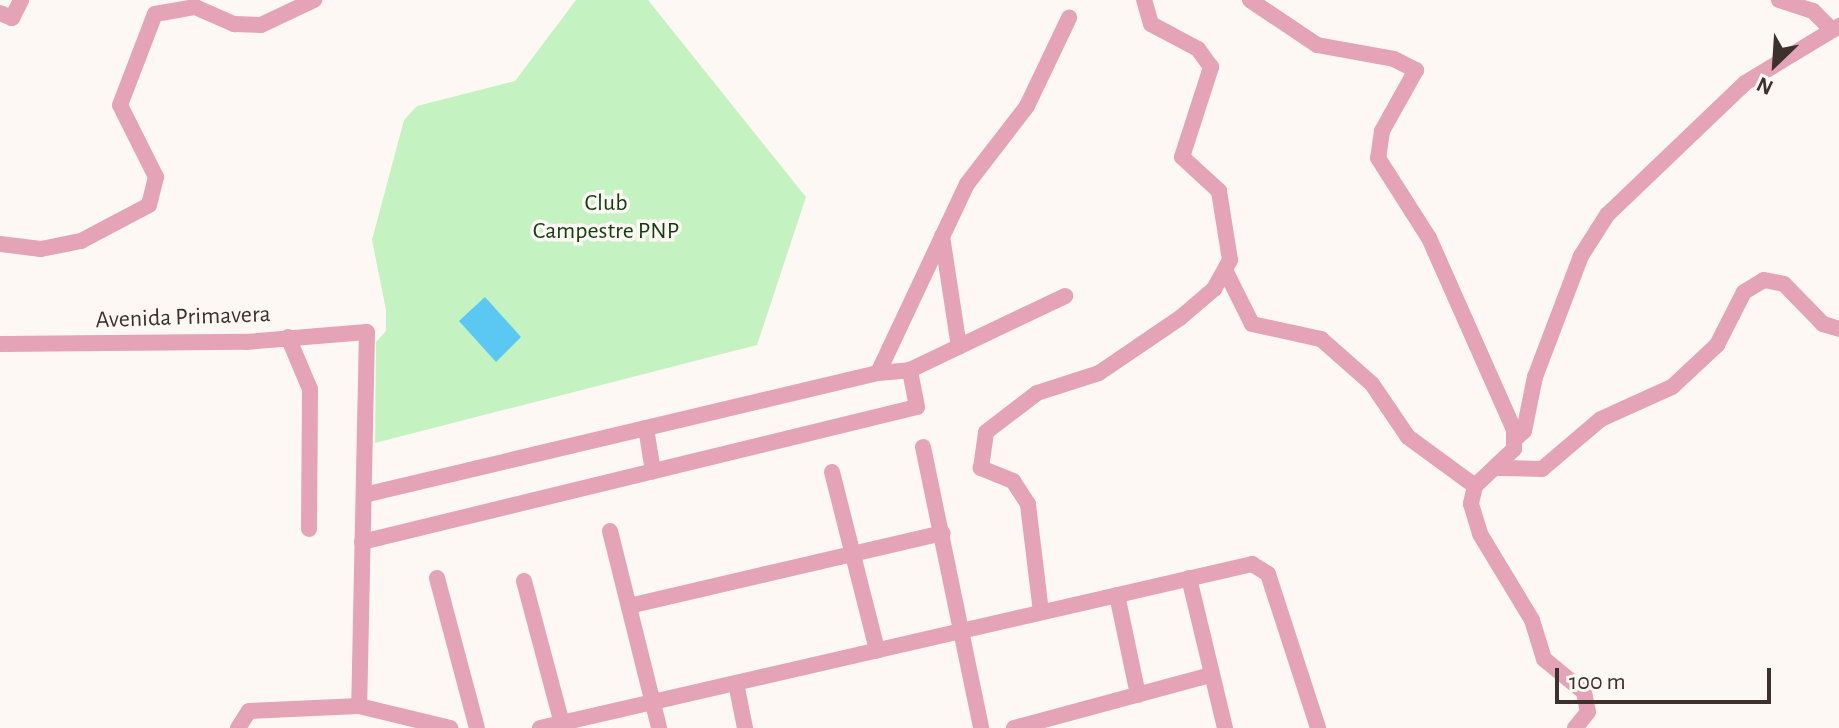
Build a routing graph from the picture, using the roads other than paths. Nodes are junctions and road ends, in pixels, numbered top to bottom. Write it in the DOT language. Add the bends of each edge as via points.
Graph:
graph roads {
  1 [pos="21,0"];
  2 [pos="314,0"];
  3 [pos="1144,0"];
  4 [pos="1250,0"];
  5 [pos="1779,0"];
  6 [pos="0,13"];
  7 [pos="1069,18"];
  8 [pos="1836,28"];
  9 [pos="942,236"];
  10 [pos="0,244"];
  11 [pos="1226,272"];
  12 [pos="1065,296"];
  13 [pos="1839,329"];
  14 [pos="288,337"];
  15 [pos="0,344"];
  16 [pos="959,347"];
  17 [pos="910,370"];
  18 [pos="878,373"];
  19 [pos="646,428"];
  20 [pos="1514,440"];
  21 [pos="923,447"];
  22 [pos="1499,468"];
  23 [pos="653,471"];
  24 [pos="832,472"];
  25 [pos="1475,486"];
  26 [pos="364,495"];
  27 [pos="309,529"];
  28 [pos="610,531"];
  29 [pos="943,533"];
  30 [pos="362,542"];
  31 [pos="853,555"];
  32 [pos="437,578"];
  33 [pos="1189,578"];
  34 [pos="524,581"];
  35 [pos="1117,595"];
  36 [pos="629,606"];
  37 [pos="1041,612"];
  38 [pos="961,631"];
  39 [pos="877,650"];
  40 [pos="1211,675"];
  41 [pos="736,683"];
  42 [pos="1138,695"];
  43 [pos="653,702"];
  44 [pos="359,706"];
  45 [pos="562,726"];
  46 [pos="238,728"];
  47 [pos="450,728"];
  48 [pos="477,728"];
  49 [pos="540,728"];
  50 [pos="659,728"];
  51 [pos="745,728"];
  52 [pos="981,728"];
  53 [pos="1014,728"];
  54 [pos="1225,728"];
  55 [pos="1318,728"];
  56 [pos="1575,728"];
  1 -- 6 [label="street" via="12,18"];
  2 -- 10 [label="street" via="261,25 234,24 195,7 155,14 120,105 156,177 149,205 81,241 41,249"];
  3 -- 11 [label="street" via="1155,29 1198,49 1211,67 1182,157 1219,191 1231,249"];
  4 -- 20 [label="street" via="1317,45 1394,59 1416,70 1382,131 1378,158 1429,238"];
  5 -- 8 [label="street" via="1813,11"];
  7 -- 9 [label="street" via="1027,106 967,184"];
  8 -- 20 [label="street" via="1745,83 1602,221 1543,356 1524,431"];
  9 -- 16 [label="street"];
  9 -- 18 [label="street"];
  11 -- 25 [label="street" via="1252,324 1321,339 1372,384 1408,437"];
  11 -- 37 [label="street" via="1193,308 1099,373 1047,388 986,432 981,468 1013,481 1028,504"];
  12 -- 16 [label="street"];
  13 -- 22 [label="street" via="1823,324 1784,284 1764,280 1744,292 1717,345 1672,387 1601,419 1542,469"];
  14 -- 15 [label="street, Avenida Primavera"];
  14 -- 26 [label="street, Avenida Primavera" via="367,332"];
  14 -- 27 [label="street" via="310,389"];
  16 -- 17 [label="street"];
  17 -- 18 [label="street"];
  17 -- 23 [label="street" via="917,407"];
  18 -- 19 [label="street"];
  19 -- 23 [label="street"];
  19 -- 26 [label="street"];
  20 -- 22 [label="street"];
  21 -- 29 [label="street"];
  22 -- 25 [label="street"];
  23 -- 30 [label="street"];
  24 -- 31 [label="street"];
  25 -- 56 [label="street" via="1480,534 1532,620 1537,646 1589,702"];
  26 -- 30 [label="street"];
  28 -- 36 [label="street"];
  29 -- 31 [label="street"];
  29 -- 38 [label="street"];
  30 -- 44 [label="street"];
  31 -- 36 [label="street"];
  31 -- 39 [label="street"];
  32 -- 48 [label="street"];
  33 -- 35 [label="street"];
  33 -- 40 [label="street"];
  33 -- 55 [label="street" via="1252,564 1268,574"];
  34 -- 45 [label="street"];
  35 -- 37 [label="street"];
  35 -- 42 [label="street"];
  36 -- 43 [label="street"];
  37 -- 38 [label="street"];
  38 -- 39 [label="street"];
  38 -- 52 [label="street"];
  39 -- 41 [label="street"];
  40 -- 42 [label="street"];
  40 -- 54 [label="street"];
  41 -- 43 [label="street"];
  41 -- 51 [label="street"];
  42 -- 53 [label="street"];
  43 -- 45 [label="street"];
  43 -- 50 [label="street"];
  44 -- 46 [label="street" via="249,711"];
  44 -- 47 [label="street"];
  45 -- 49 [label="street"];
}
